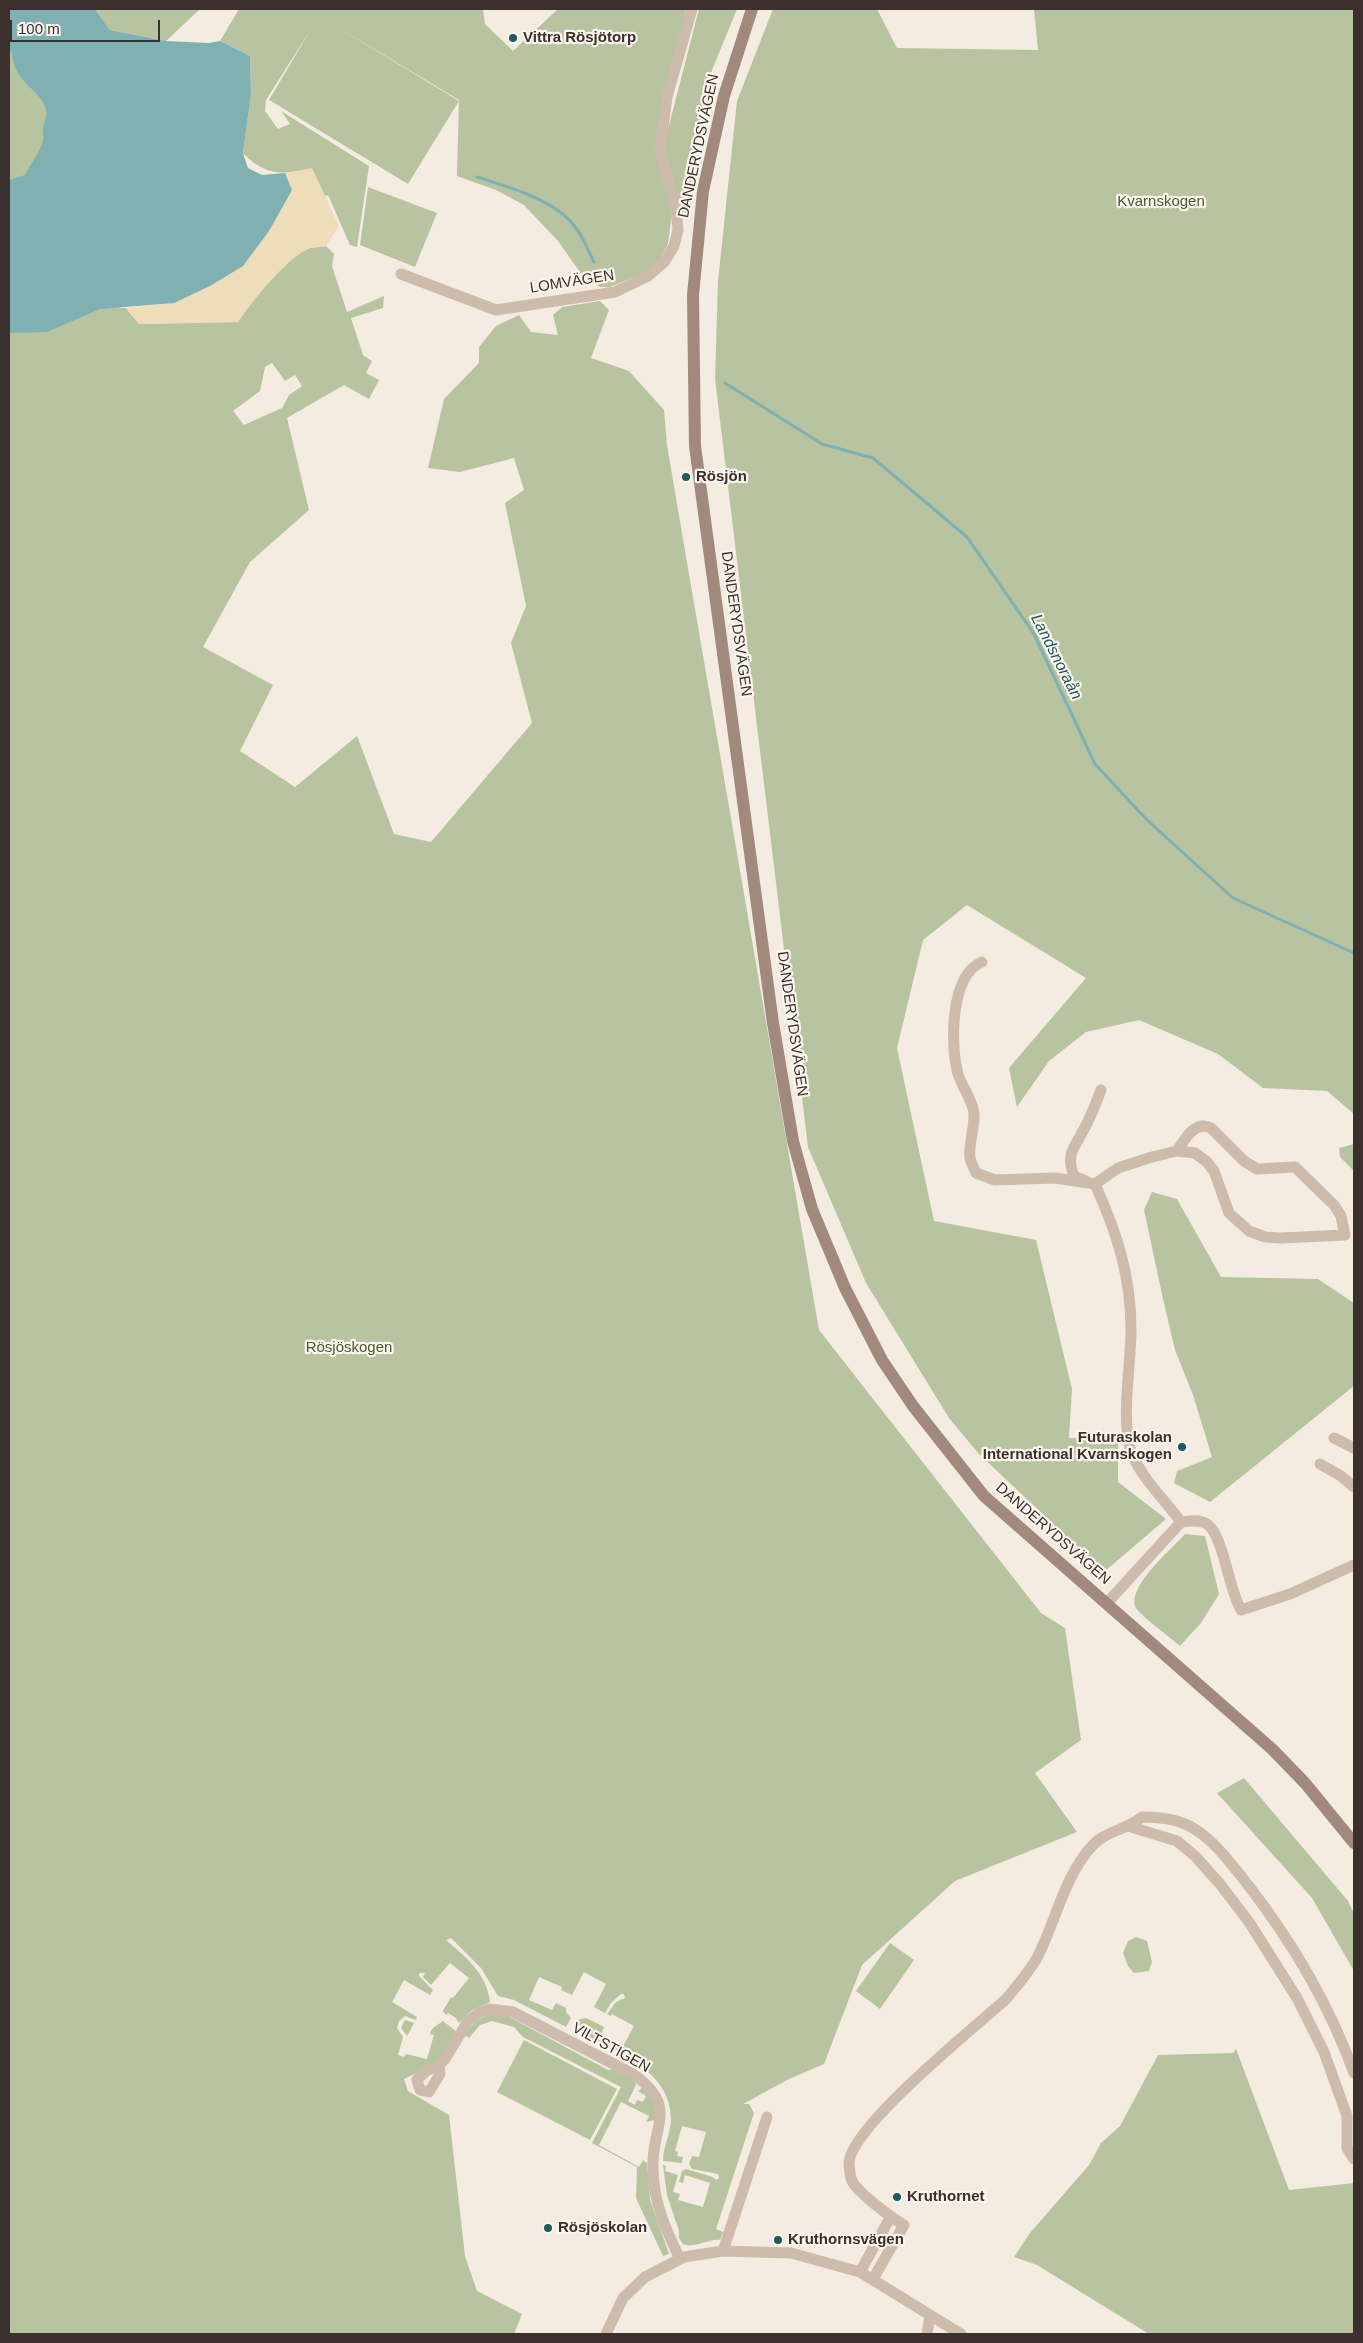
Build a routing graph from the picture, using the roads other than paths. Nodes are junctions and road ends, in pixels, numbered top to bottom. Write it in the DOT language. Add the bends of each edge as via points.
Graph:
graph roads {
  1 [pos="692,9"];
  2 [pos="752,9"];
  3 [pos="401,274"];
  4 [pos="982,962"];
  5 [pos="1101,1090"];
  6 [pos="1177,1151"];
  7 [pos="1095,1184"];
  8 [pos="1334,1438"];
  9 [pos="1354,1448"];
  10 [pos="1320,1464"];
  11 [pos="1354,1487"];
  12 [pos="1181,1522"];
  13 [pos="1354,1565"];
  14 [pos="1107,1603"];
  15 [pos="1131,1826"];
  16 [pos="1354,1843"];
  17 [pos="439,2065"];
  18 [pos="1354,2073"];
  19 [pos="767,2117"];
  20 [pos="1354,2159"];
  21 [pos="890,2218"];
  22 [pos="724,2251"];
  23 [pos="680,2259"];
  24 [pos="860,2272"];
  25 [pos="873,2279"];
  26 [pos="930,2315"];
  27 [pos="606,2334"];
  28 [pos="928,2334"];
  29 [pos="961,2334"];
  1 -- 3 [label="street, LOMVÄGEN" via="668,97 660,149 676,208 678,230 674,246 664,262 648,276 615,292 496,310"];
  2 -- 14 [label="main road, DANDERYDSVÄGEN" via="724,96 703,191 693,295 694,436 773,1023 793,1141 812,1209 829,1254 878,1352 913,1406 984,1496"];
  4 -- 7 [label="street" via="974,965 962,984 954,1041 954,1060 974,1110 970,1158 976,1172 995,1180 1056,1178"];
  5 -- 7 [label="street" via="1084,1130 1075,1142 1069,1165 1074,1176"];
  6 -- 6 [label="street" via="1195,1153 1207,1162 1219,1183 1229,1213 1248,1231 1281,1238 1345,1235 1342,1216 1295,1167 1257,1169 1205,1124 1188,1135"];
  6 -- 7 [label="street" via="1118,1168"];
  7 -- 12 [label="street" via="1128,1276 1131,1329 1126,1428 1131,1452 1139,1469"];
  8 -- 9 [label="street"];
  10 -- 11 [label="street"];
  12 -- 13 [label="street" via="1194,1520 1208,1524 1220,1543 1234,1598 1241,1610 1290,1594"];
  12 -- 14 [label="street"];
  14 -- 16 [label="main road, DANDERYDSVÄGEN" via="1272,1749 1305,1783"];
  15 -- 18 [label="street" via="1142,1818 1157,1817 1192,1827 1210,1841 1285,1936 1317,1988"];
  15 -- 20 [label="street" via="1177,1841 1220,1884 1250,1922 1297,1998 1324,2052 1347,2116 1347,2148"];
  15 -- 21 [label="street" via="1094,1844 1082,1859 1038,1957 1006,1999 891,2102 868,2126 853,2150 849,2163 852,2181"];
  17 -- 23 [label="street, VILTSTIGEN" via="446,2059 468,2021 489,2009 502,2010 529,2020 633,2074 646,2084 660,2105 661,2118 652,2172 657,2206"];
  19 -- 22 [label="street"];
  21 -- 24 [label="street"];
  21 -- 25 [label="street" via="904,2225"];
  22 -- 23 [label="street"];
  22 -- 24 [label="street" via="791,2253"];
  23 -- 27 [label="street" via="645,2277 623,2298"];
  24 -- 25 [label="street"];
  25 -- 26 [label="street"];
  26 -- 28 [label="street"];
  26 -- 29 [label="street"];
}
